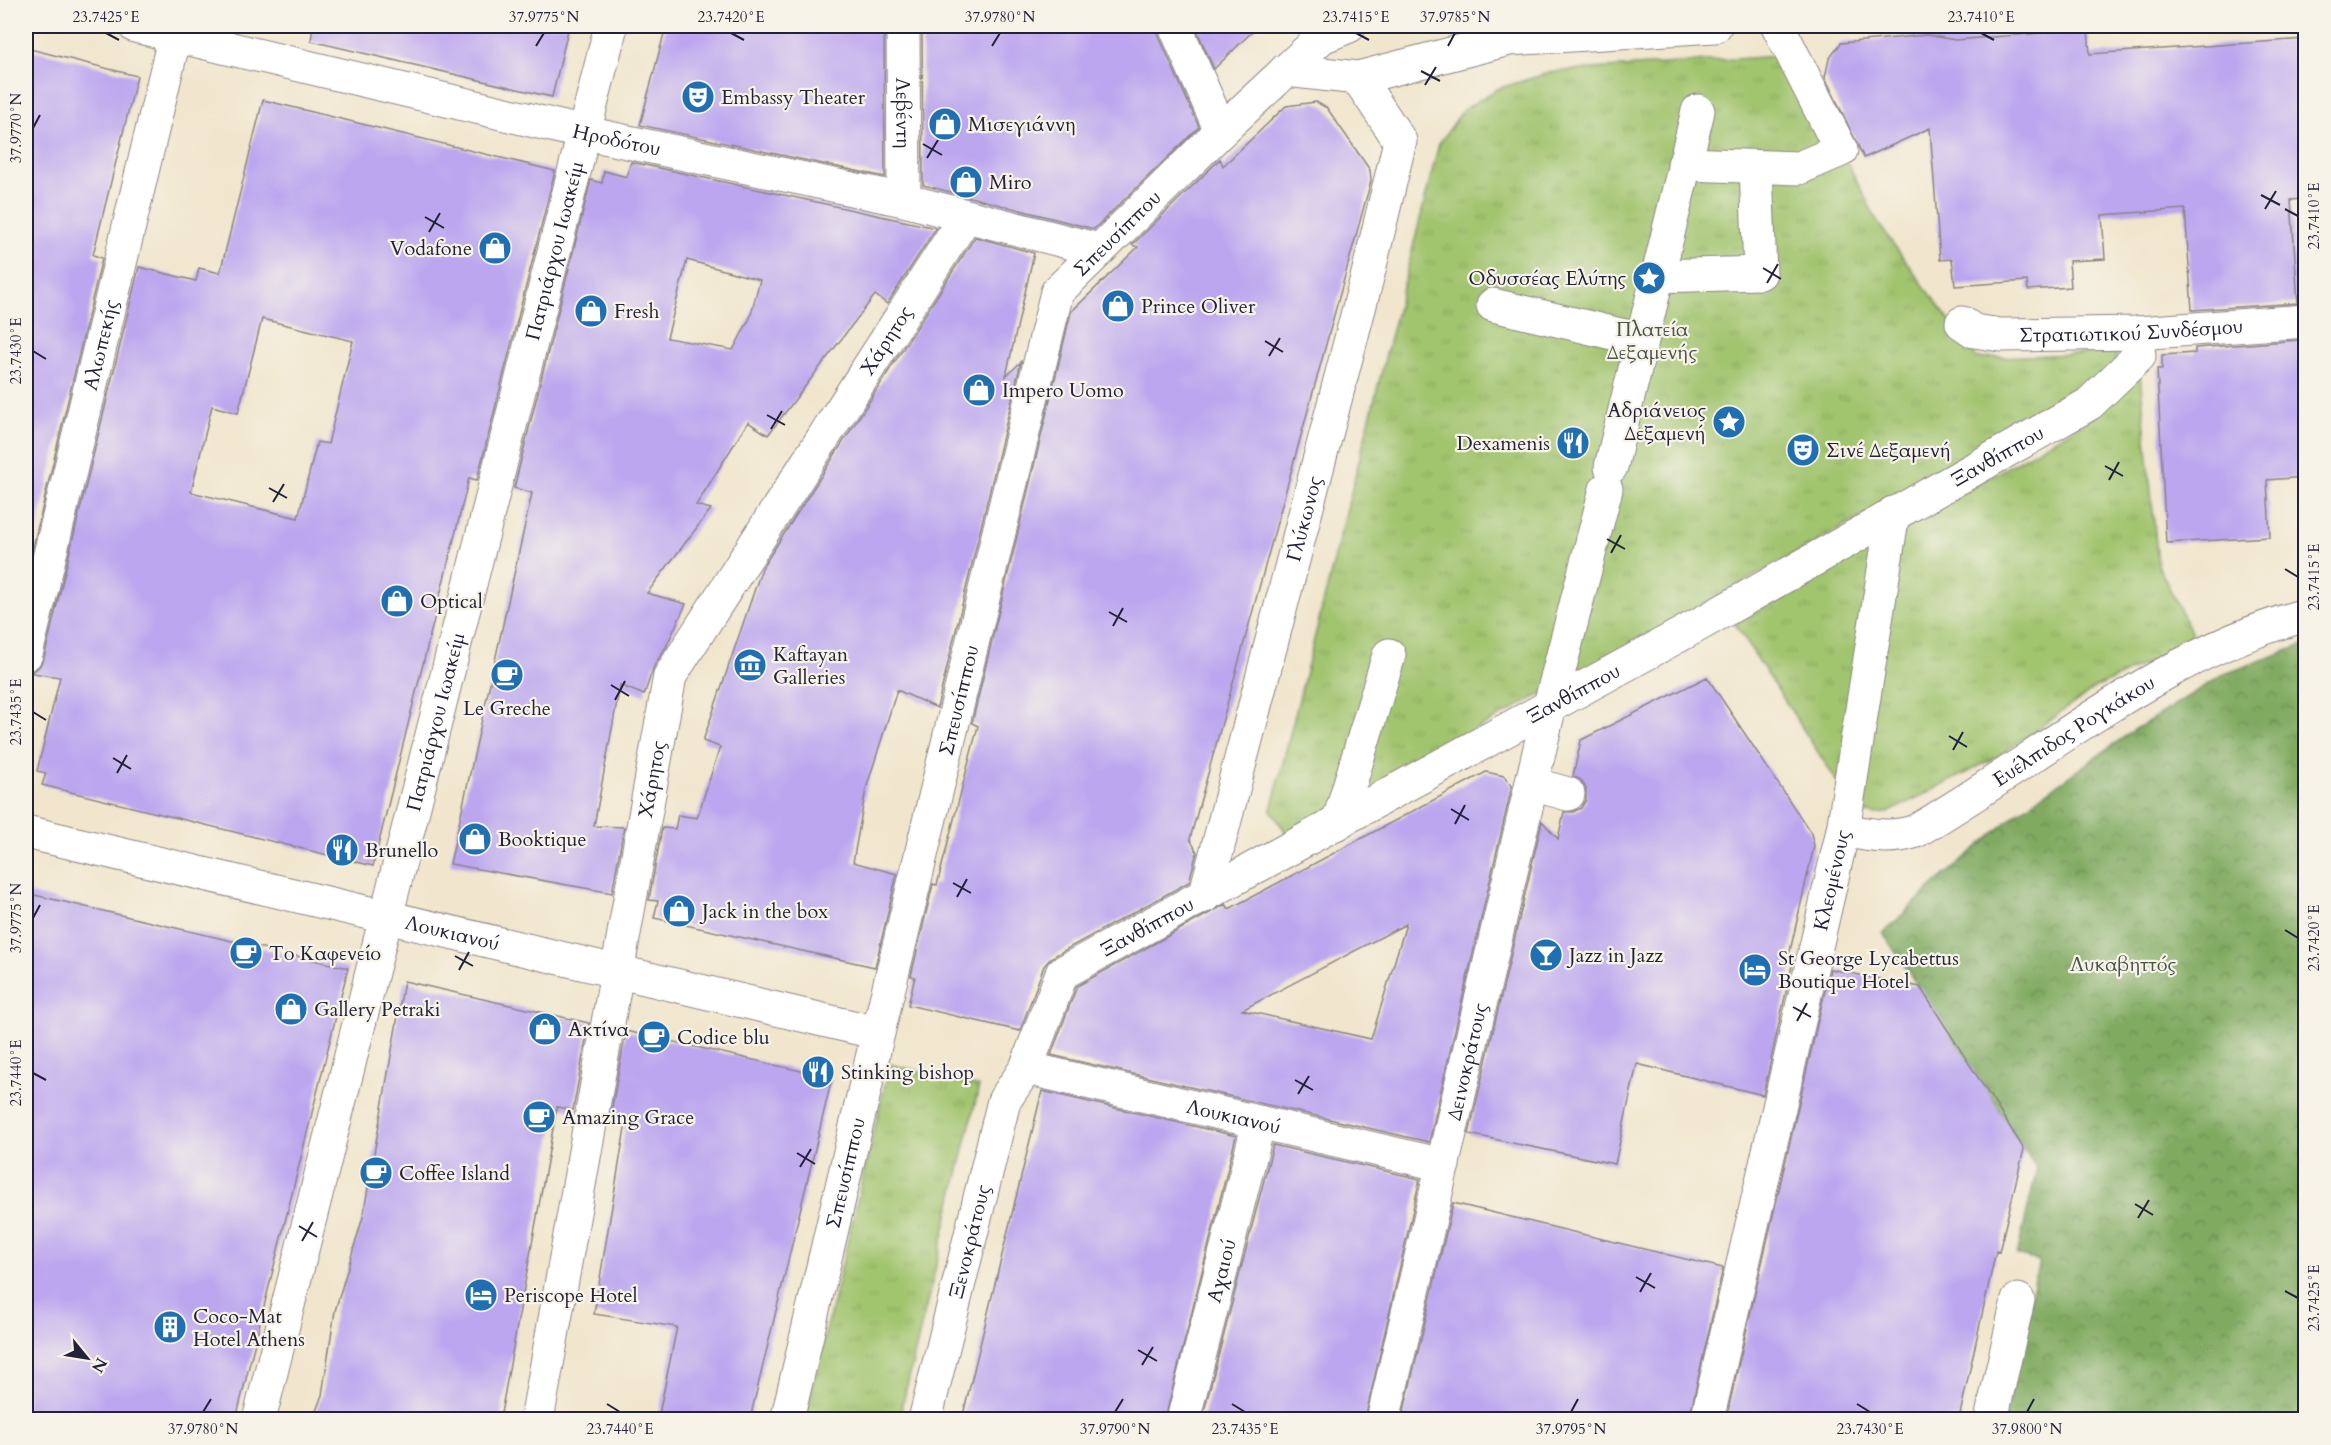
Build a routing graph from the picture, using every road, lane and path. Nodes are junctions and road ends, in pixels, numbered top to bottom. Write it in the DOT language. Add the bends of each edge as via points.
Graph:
graph roads {
  1 [pos="135,26"];
  2 [pos="611,26"];
  3 [pos="903,26"];
  4 [pos="1175,26"];
  5 [pos="1349,26"];
  6 [pos="1716,26"];
  7 [pos="1778,26"];
  8 [pos="175,35"];
  9 [pos="1286,70"];
  10 [pos="1359,78"];
  11 [pos="1698,111"];
  12 [pos="1221,131"];
  13 [pos="585,133"];
  14 [pos="1684,164"];
  15 [pos="1756,167"];
  16 [pos="904,200"];
  17 [pos="966,216"];
  18 [pos="1099,250"];
  19 [pos="1658,276"];
  20 [pos="1493,305"];
  21 [pos="2306,321"];
  22 [pos="1962,323"];
  23 [pos="2137,333"];
  24 [pos="1642,340"];
  25 [pos="1893,513"];
  26 [pos="2306,615"];
  27 [pos="26,654"];
  28 [pos="1389,655"];
  29 [pos="1550,705"];
  30 [pos="1532,784"];
  31 [pos="1568,794"];
  32 [pos="1338,823"];
  33 [pos="1843,830"];
  34 [pos="26,832"];
  35 [pos="1205,896"];
  36 [pos="386,918"];
  37 [pos="617,972"];
  38 [pos="878,1033"];
  39 [pos="1026,1068"];
  40 [pos="1259,1122"];
  41 [pos="1443,1165"];
  42 [pos="2018,1300"];
  43 [pos="259,1419"];
  44 [pos="537,1419"];
  45 [pos="788,1419"];
  46 [pos="925,1419"];
  47 [pos="1183,1419"];
  48 [pos="1383,1419"];
  49 [pos="1707,1419"];
  50 [pos="1991,1419"];
  1 -- 8 [label="street, Ηροδότου"];
  2 -- 13 [label="street, Πατριάρχου Ιωακείμ"];
  3 -- 16 [label="street, Λεβέντη"];
  4 -- 12 [label="street"];
  5 -- 9 [label="street" via="1322,37"];
  6 -- 10 [label="street" via="1509,39"];
  7 -- 15 [label="street" via="1841,150 1799,168"];
  8 -- 13 [label="street, Ηροδότου"];
  8 -- 27 [label="street, Αλωπεκής"];
  9 -- 10 [label="street"];
  9 -- 12 [label="street, Σπευσίππου"];
  10 -- 35 [label="street, Γλύκωνος" via="1400,141"];
  11 -- 14 [label="street, Δεινοκράτους"];
  12 -- 18 [label="street, Σπευσίππου"];
  13 -- 16 [label="street, Ηροδότου"];
  13 -- 36 [label="street, Πατριάρχου Ιωακείμ"];
  14 -- 15 [label="street"];
  14 -- 19 [label="street, Δεινοκράτους"];
  15 -- 19 [label="street" via="1760,273"];
  16 -- 17 [label="street, Ηροδότου"];
  17 -- 18 [label="street, Ηροδότου"];
  17 -- 37 [label="street, Χάρητος" via="670,676"];
  18 -- 38 [label="street, Σπευσίππου" via="1057,292"];
  19 -- 24 [label="street, Δεινοκράτους"];
  20 -- 24 [label="street"];
  21 -- 23 [label="street, Στρατιωτικού Συνδέσμου"];
  22 -- 23 [label="street, Στρατιωτικού Συνδέσμου" via="1990,335"];
  23 -- 25 [label="street, Ξανθίππου" via="2139,356 2089,404"];
  24 -- 29 [label="street, Δεινοκράτους"];
  25 -- 29 [label="street, Ξανθίππου" via="1701,624"];
  25 -- 33 [label="street, Κλεομένους"];
  26 -- 33 [label="street, Ευέλπιδος Ρογκάκου" via="2217,648 2116,700 1916,831 1876,837"];
  28 -- 32 [label="street"];
  29 -- 30 [label="street, Δεινοκράτους"];
  29 -- 32 [label="street, Ξανθίππου"];
  30 -- 31 [label="street"];
  30 -- 41 [label="street, Δεινοκράτους"];
  32 -- 35 [label="street, Ξανθίππου"];
  33 -- 49 [label="street, Κλεομένους"];
  34 -- 36 [label="street, Λουκιανού"];
  35 -- 39 [label="street, Ξανθίππου" via="1062,973"];
  36 -- 37 [label="street, Λουκιανού"];
  36 -- 43 [label="street, Πατριάρχου Ιωακείμ"];
  37 -- 38 [label="street, Λουκιανού"];
  37 -- 44 [label="street, Χάρητος"];
  38 -- 45 [label="street, Σπευσίππου"];
  39 -- 40 [label="street, Λουκιανού"];
  39 -- 46 [label="street, Ξενοκράτους" via="1004,1101"];
  40 -- 41 [label="street, Λουκιανού"];
  40 -- 47 [label="street, Αχαιού"];
  41 -- 48 [label="street, Δεινοκράτους"];
  42 -- 50 [label="street"];
}
